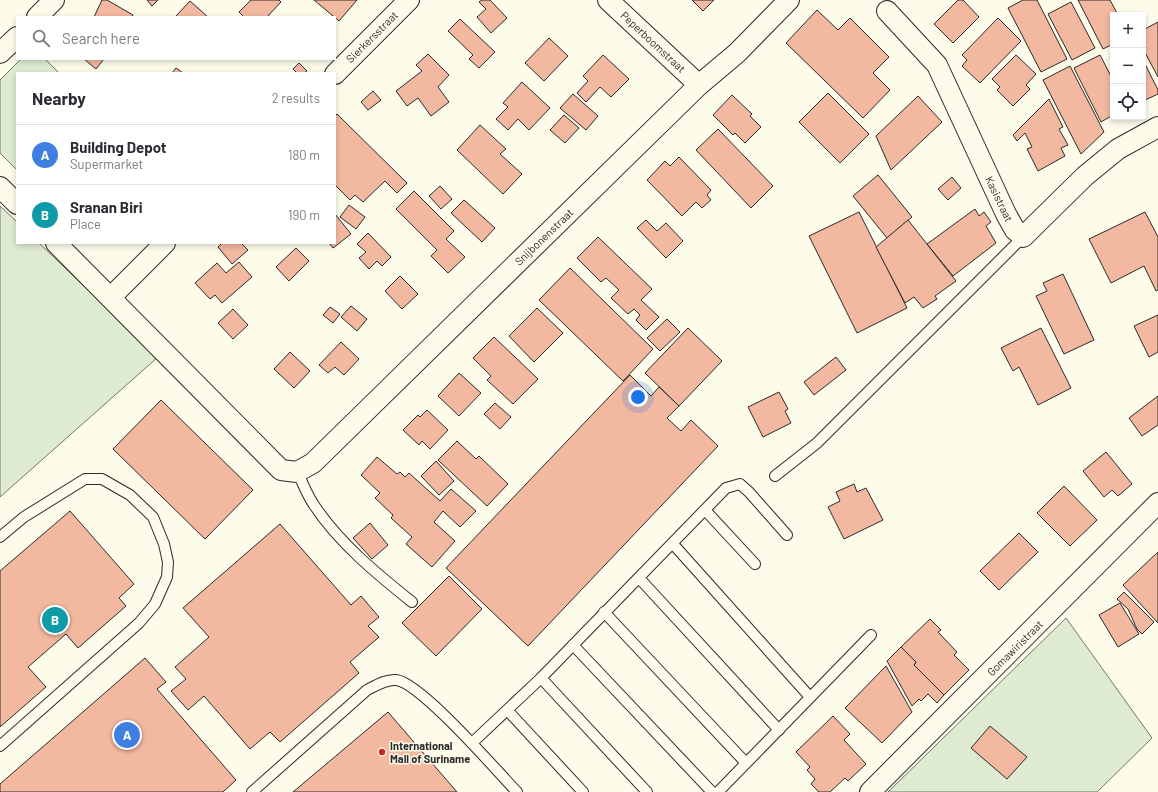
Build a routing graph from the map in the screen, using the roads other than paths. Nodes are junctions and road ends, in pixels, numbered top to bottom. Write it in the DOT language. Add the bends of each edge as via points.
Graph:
graph roads {
  1 [pos="54,0"];
  2 [pos="409,0"];
  3 [pos="608,0"];
  4 [pos="789,0"];
  5 [pos="887,11"];
  6 [pos="38,16"];
  7 [pos="16,37"];
  8 [pos="0,54"];
  9 [pos="336,73"];
  10 [pos="699,84"];
  11 [pos="1158,127"];
  12 [pos="0,187"];
  13 [pos="16,203"];
  14 [pos="1023,237"];
  15 [pos="57,244"];
  16 [pos="164,244"];
  17 [pos="111,297"];
  18 [pos="297,472"];
  19 [pos="775,476"];
  20 [pos="1158,503"];
  21 [pos="705,510"];
  22 [pos="787,535"];
  23 [pos="0,538"];
  24 [pos="673,544"];
  25 [pos="755,564"];
  26 [pos="639,578"];
  27 [pos="412,602"];
  28 [pos="604,612"];
  29 [pos="871,635"];
  30 [pos="573,645"];
  31 [pos="541,678"];
  32 [pos="810,697"];
  33 [pos="508,711"];
  34 [pos="778,730"];
  35 [pos="472,743"];
  36 [pos="0,746"];
  37 [pos="746,763"];
  38 [pos="252,792"];
  39 [pos="517,792"];
  40 [pos="583,792"];
  41 [pos="647,792"];
  42 [pos="712,792"];
  43 [pos="718,792"];
  44 [pos="870,792"];
  1 -- 6 [label="street"];
  2 -- 9 [label="street, Sierkersstraat"];
  3 -- 10 [label="street, Peperboomstraat"];
  4 -- 10 [label="street, Snijbonenstraat" via="738,53"];
  5 -- 14 [label="street, Kasistraat" via="937,65 1006,214 1015,230"];
  7 -- 8 [label="street"];
  10 -- 18 [label="street, Snijbonenstraat" via="313,462"];
  11 -- 14 [label="street" via="1118,149 1085,176"];
  12 -- 13 [label="street"];
  14 -- 19 [label="lane" via="817,443"];
  15 -- 17 [label="street"];
  16 -- 17 [label="street"];
  17 -- 18 [label="street" via="281,470"];
  18 -- 27 [label="lane" via="314,505 339,536 376,573"];
  20 -- 44 [label="street, Gomawiristraat"];
  21 -- 22 [label="lane" via="726,488 740,484"];
  21 -- 24 [label="lane"];
  21 -- 25 [label="lane"];
  23 -- 36 [label="lane" via="24,517 85,479 102,479 130,495 153,517 168,562 167,577 155,604 139,623"];
  24 -- 26 [label="lane"];
  24 -- 32 [label="lane"];
  26 -- 28 [label="lane"];
  26 -- 34 [label="lane"];
  28 -- 30 [label="lane"];
  28 -- 37 [label="lane"];
  29 -- 32 [label="lane"];
  30 -- 31 [label="lane"];
  30 -- 42 [label="lane"];
  31 -- 33 [label="lane"];
  31 -- 41 [label="lane"];
  32 -- 34 [label="lane"];
  33 -- 35 [label="lane"];
  33 -- 40 [label="lane"];
  34 -- 37 [label="lane"];
  35 -- 38 [label="lane" via="412,686 395,680 379,683 367,690"];
  35 -- 39 [label="lane"];
  37 -- 43 [label="lane"];
}
